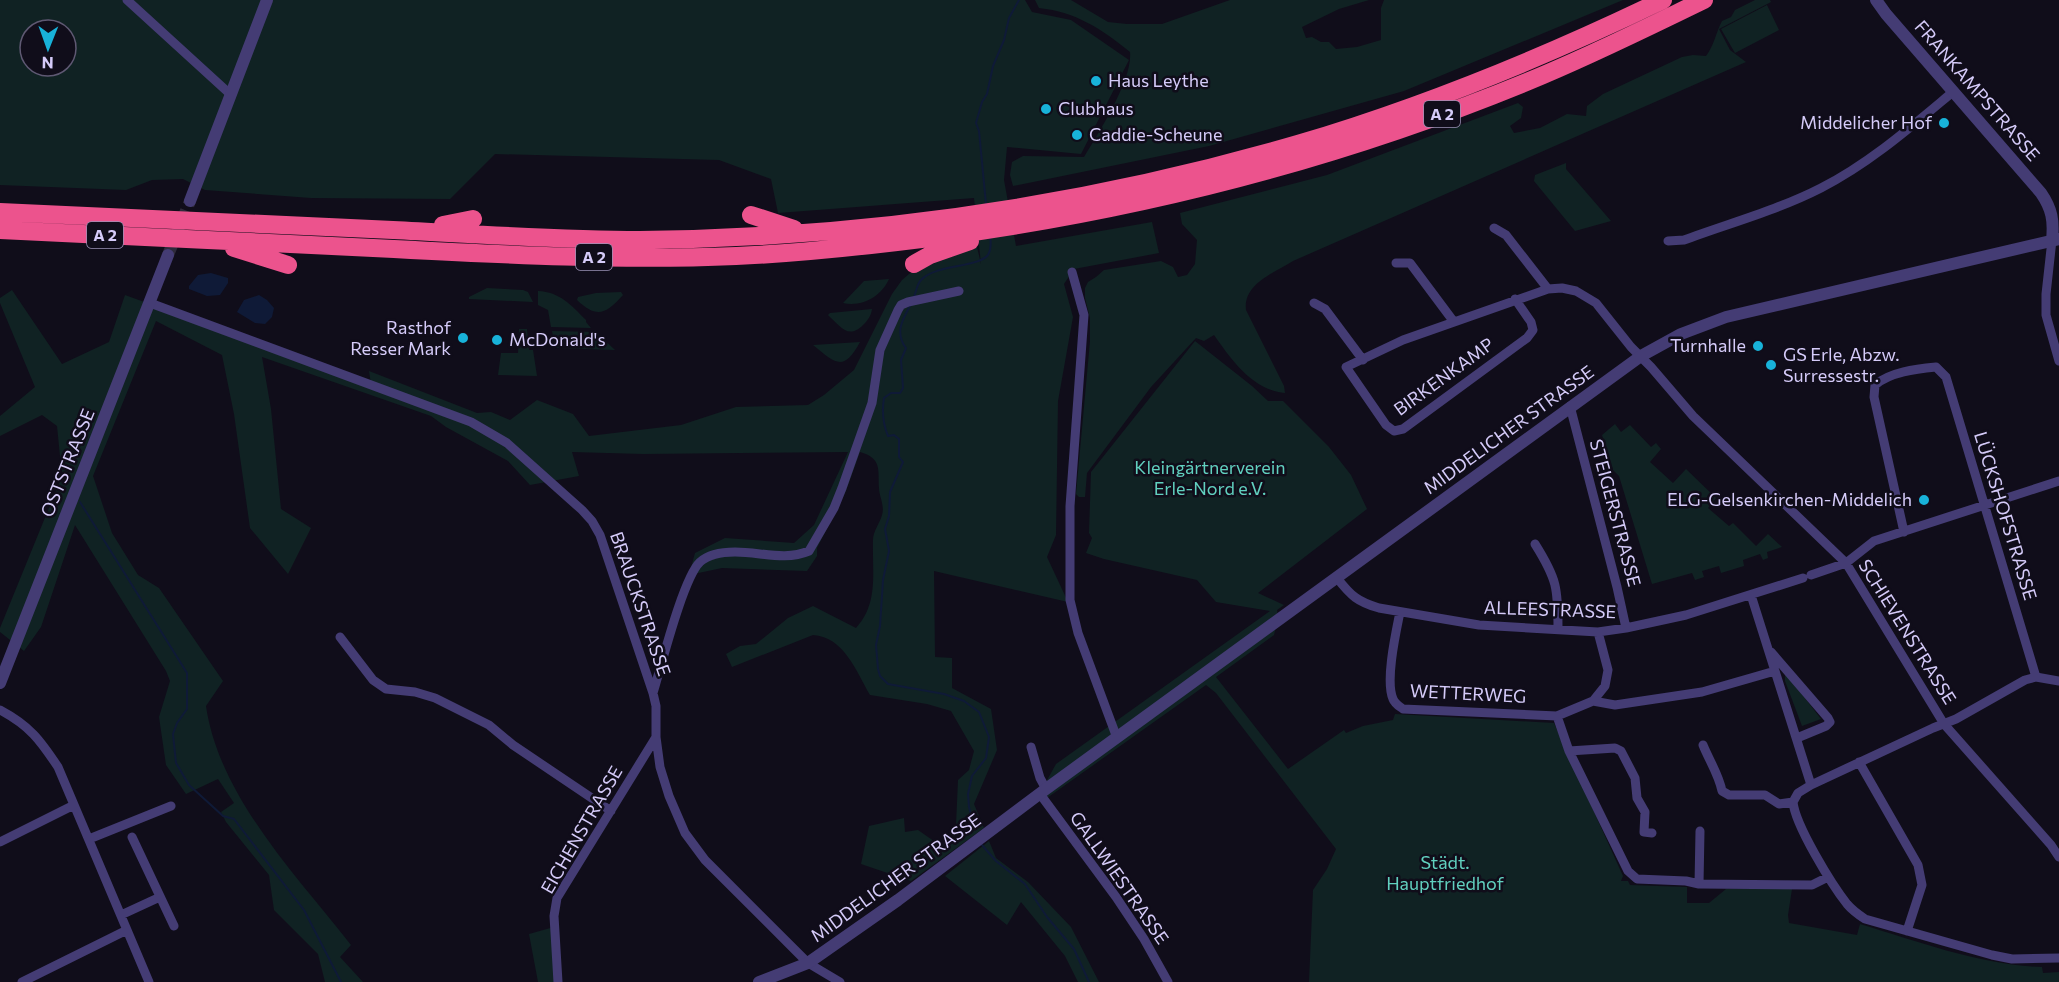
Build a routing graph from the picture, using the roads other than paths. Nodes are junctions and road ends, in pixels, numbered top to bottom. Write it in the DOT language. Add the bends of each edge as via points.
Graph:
graph roads {
  1 [pos="127,0"];
  2 [pos="267,0"];
  3 [pos="1663,0"];
  4 [pos="1704,0"];
  5 [pos="1876,0"];
  6 [pos="1954,91"];
  7 [pos="230,94"];
  8 [pos="190,201"];
  9 [pos="2056,211"];
  10 [pos="0,212"];
  11 [pos="752,215"];
  12 [pos="1020,216"];
  13 [pos="473,219"];
  14 [pos="978,228"];
  15 [pos="1494,228"];
  16 [pos="0,230"];
  17 [pos="398,231"];
  18 [pos="807,233"];
  19 [pos="209,240"];
  20 [pos="2055,240"];
  21 [pos="1668,241"];
  22 [pos="168,255"];
  23 [pos="1396,263"];
  24 [pos="914,264"];
  25 [pos="288,265"];
  26 [pos="1072,272"];
  27 [pos="1548,289"];
  28 [pos="959,291"];
  29 [pos="1515,299"];
  30 [pos="150,303"];
  31 [pos="1314,303"];
  32 [pos="1454,322"];
  33 [pos="1641,356"];
  34 [pos="1363,360"];
  35 [pos="2059,361"];
  36 [pos="1570,406"];
  37 [pos="2059,481"];
  38 [pos="1984,506"];
  39 [pos="1904,532"];
  40 [pos="1535,544"];
  41 [pos="1846,563"];
  42 [pos="1338,578"];
  43 [pos="1751,595"];
  44 [pos="1400,612"];
  45 [pos="1626,628"];
  46 [pos="1558,629"];
  47 [pos="1598,632"];
  48 [pos="340,637"];
  49 [pos="1768,648"];
  50 [pos="1775,671"];
  51 [pos="2036,677"];
  52 [pos="2059,681"];
  53 [pos="0,683"];
  54 [pos="653,693"];
  55 [pos="1593,701"];
  56 [pos="0,710"];
  57 [pos="1557,716"];
  58 [pos="1944,724"];
  59 [pos="656,737"];
  60 [pos="1117,738"];
  61 [pos="1797,738"];
  62 [pos="1703,745"];
  63 [pos="1031,747"];
  64 [pos="1569,752"];
  65 [pos="1859,762"];
  66 [pos="1030,779"];
  67 [pos="1811,785"];
  68 [pos="1042,787"];
  69 [pos="1792,802"];
  70 [pos="74,805"];
  71 [pos="171,806"];
  72 [pos="611,811"];
  73 [pos="1700,831"];
  74 [pos="1652,832"];
  75 [pos="132,837"];
  76 [pos="89,839"];
  77 [pos="0,842"];
  78 [pos="2059,857"];
  79 [pos="1828,877"];
  80 [pos="1699,884"];
  81 [pos="160,897"];
  82 [pos="121,915"];
  83 [pos="174,926"];
  84 [pos="127,930"];
  85 [pos="1907,931"];
  86 [pos="2059,958"];
  87 [pos="808,963"];
  88 [pos="22,982"];
  89 [pos="149,982"];
  90 [pos="558,982"];
  91 [pos="759,982"];
  92 [pos="840,982"];
  93 [pos="1168,982"];
  1 -- 7 [label="street"];
  2 -- 7 [label="street"];
  3 -- 12 [label="highway, A 2" via="1521,64 1319,137"];
  4 -- 12 [label="highway, A 2" via="1528,81 1303,160 1113,208"];
  5 -- 6 [label="street, FRANKAMPSTRASSE"];
  6 -- 9 [label="street, FRANKAMPSTRASSE"];
  6 -- 21 [label="street" via="1878,153 1821,188 1684,240"];
  7 -- 8 [label="street"];
  9 -- 20 [label="street, FRANKAMPSTRASSE"];
  10 -- 17 [label="highway, A 2"];
  11 -- 18 [label="highway"];
  12 -- 14 [label="highway"];
  12 -- 14 [label="highway, A 2"];
  13 -- 17 [label="highway"];
  14 -- 18 [label="highway, A 2" via="886,226"];
  14 -- 19 [label="highway, A 2" via="808,252 639,258"];
  14 -- 24 [label="highway"];
  15 -- 27 [label="street" via="1506,235"];
  16 -- 19 [label="highway, A 2"];
  17 -- 18 [label="highway, A 2" via="640,240"];
  19 -- 25 [label="highway"];
  20 -- 33 [label="street, MIDDELICHER STRASSE" via="1726,317 1681,334"];
  20 -- 35 [label="street" via="2046,315"];
  22 -- 30 [label="street, OSTSTRASSE"];
  23 -- 32 [label="street" via="1410,263"];
  26 -- 60 [label="street" via="1084,315 1070,506 1070,600 1078,633"];
  27 -- 29 [label="street, BIRKENKAMP"];
  27 -- 33 [label="street, BIRKENKAMP" via="1576,291 1596,303"];
  28 -- 54 [label="street" via="908,302 898,310 880,350 872,403 845,479 834,508 809,551 792,556 732,552 700,562 683,597"];
  29 -- 32 [label="street, BIRKENKAMP"];
  29 -- 34 [label="street, BIRKENKAMP" via="1531,322 1533,330 1527,338 1403,429 1394,431 1386,425 1346,367"];
  30 -- 53 [label="street, OSTSTRASSE"];
  30 -- 54 [label="street, BRAUCKSTRASSE" via="471,422 507,443 592,521"];
  31 -- 34 [label="street" via="1325,309"];
  32 -- 34 [label="street, BIRKENKAMP" via="1403,340"];
  33 -- 36 [label="street, MIDDELICHER STRASSE"];
  33 -- 41 [label="street, SCHIEVENSTRASSE" via="1693,416"];
  36 -- 42 [label="street, MIDDELICHER STRASSE"];
  36 -- 45 [label="street, STEIGERSTRASSE"];
  37 -- 38 [label="street, ALLEESTRASSE"];
  38 -- 39 [label="street, ALLEESTRASSE"];
  38 -- 39 [label="street, LÜCKSHOFSTRASSE" via="1946,377 1936,368 1884,377 1875,385 1874,397"];
  38 -- 51 [label="street, LÜCKSHOFSTRASSE"];
  39 -- 41 [label="street, ALLEESTRASSE" via="1874,542"];
  40 -- 46 [label="street" via="1555,581"];
  41 -- 43 [label="street, ALLEESTRASSE"];
  41 -- 58 [label="street, SCHIEVENSTRASSE"];
  42 -- 44 [label="street, ALLEESTRASSE" via="1363,604"];
  42 -- 60 [label="street, MIDDELICHER STRASSE"];
  43 -- 45 [label="street, ALLEESTRASSE"];
  43 -- 49 [label="street"];
  44 -- 46 [label="street, ALLEESTRASSE" via="1479,625"];
  44 -- 57 [label="street, WETTERWEG" via="1391,691 1392,698 1403,709"];
  45 -- 47 [label="street, ALLEESTRASSE"];
  46 -- 47 [label="street, ALLEESTRASSE"];
  47 -- 55 [label="street" via="1608,670 1605,686"];
  48 -- 72 [label="street" via="373,680 386,689 435,698 489,725"];
  49 -- 50 [label="street"];
  49 -- 61 [label="street" via="1830,722"];
  50 -- 55 [label="street, WETTERWEG" via="1702,692 1615,705"];
  50 -- 61 [label="street"];
  51 -- 52 [label="street"];
  51 -- 58 [label="street"];
  54 -- 59 [label="street, BRAUCKSTRASSE"];
  55 -- 57 [label="street, WETTERWEG"];
  56 -- 70 [label="street" via="39,738 58,767"];
  57 -- 64 [label="street"];
  58 -- 65 [label="street"];
  58 -- 78 [label="street, SCHIEVENSTRASSE"];
  59 -- 72 [label="street, EICHENSTRASSE"];
  59 -- 87 [label="street, BRAUCKSTRASSE" via="660,767 685,833 705,860"];
  60 -- 68 [label="street, MIDDELICHER STRASSE"];
  61 -- 67 [label="street"];
  62 -- 69 [label="street" via="1722,791 1728,795 1765,795 1779,804"];
  63 -- 68 [label="street"];
  64 -- 74 [label="street" via="1615,748 1621,751 1635,778 1637,798 1645,812 1644,832"];
  64 -- 80 [label="street" via="1628,871 1637,879"];
  65 -- 67 [label="street"];
  65 -- 85 [label="street" via="1918,865 1922,885"];
  66 -- 68 [label="street"];
  67 -- 69 [label="street"];
  68 -- 87 [label="street, MIDDELICHER STRASSE" via="898,900"];
  68 -- 93 [label="street, GALLWIESTRASSE" via="1144,939"];
  69 -- 79 [label="street" via="1795,816"];
  70 -- 76 [label="street"];
  70 -- 77 [label="street"];
  71 -- 76 [label="street"];
  72 -- 90 [label="street, EICHENSTRASSE" via="557,898 554,916"];
  73 -- 80 [label="street"];
  75 -- 81 [label="street"];
  76 -- 82 [label="street"];
  79 -- 80 [label="street" via="1812,885"];
  79 -- 85 [label="street" via="1848,906 1865,920"];
  81 -- 82 [label="street"];
  81 -- 83 [label="street"];
  82 -- 84 [label="street"];
  84 -- 88 [label="street"];
  84 -- 89 [label="street"];
  85 -- 86 [label="street" via="2012,959"];
  87 -- 91 [label="street, MIDDELICHER STRASSE"];
  87 -- 92 [label="street, BRAUCKSTRASSE"];
}
